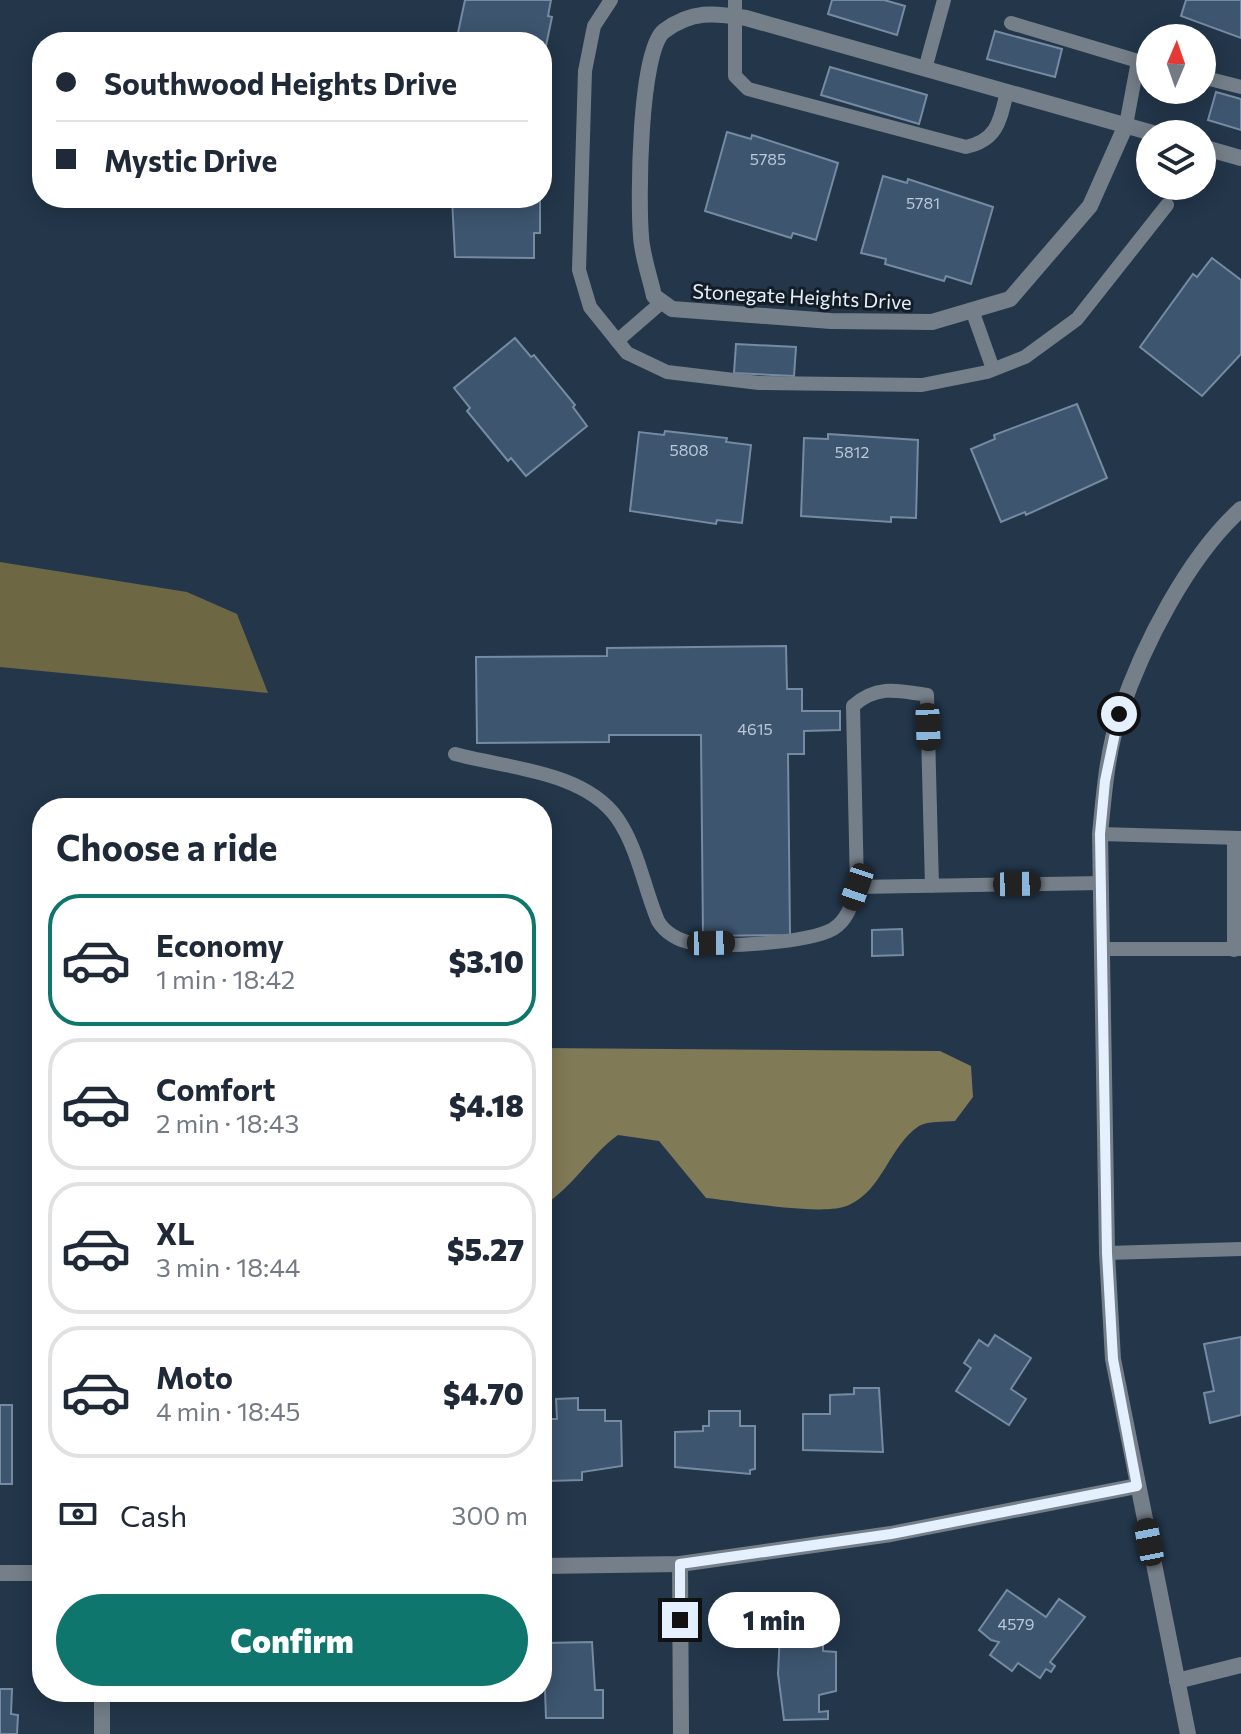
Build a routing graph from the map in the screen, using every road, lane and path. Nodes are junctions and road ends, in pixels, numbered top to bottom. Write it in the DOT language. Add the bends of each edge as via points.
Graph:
graph roads {
  1 [pos="611,0"];
  2 [pos="944,0"];
  3 [pos="736,8"];
  4 [pos="1011,23"];
  5 [pos="1136,61"];
  6 [pos="925,69"];
  7 [pos="1216,81"];
  8 [pos="1241,87"];
  9 [pos="1136,91"];
  10 [pos="1007,92"];
  11 [pos="1126,125"];
  12 [pos="1136,128"];
  13 [pos="1216,151"];
  14 [pos="1241,158"];
  15 [pos="1167,205"];
  16 [pos="662,302"];
  17 [pos="972,310"];
  18 [pos="617,341"];
  19 [pos="993,369"];
  20 [pos="1241,509"];
  21 [pos="455,754"];
  22 [pos="1100,834"];
  23 [pos="1238,838"];
  24 [pos="1101,883"];
  25 [pos="932,886"];
  26 [pos="857,887"];
  27 [pos="1101,949"];
  28 [pos="1237,950"];
  29 [pos="1241,1249"];
  30 [pos="1107,1253"];
  31 [pos="1137,1486"];
  32 [pos="680,1564"];
  33 [pos="552,1566"];
  34 [pos="0,1573"];
  35 [pos="32,1573"];
  36 [pos="1241,1665"];
  37 [pos="1177,1681"];
  38 [pos="102,1702"];
  39 [pos="102,1734"];
  40 [pos="681,1734"];
  41 [pos="1188,1734"];
  1 -- 18 [label="lane" via="594,26 585,71 579,270 590,307"];
  2 -- 6 [label="lane"];
  3 -- 6 [label="street, Stonegate Heights Drive"];
  3 -- 10 [label="lane" via="735,76 748,89 966,147 997,131"];
  3 -- 16 [label="street, Stonegate Heights Drive" via="704,12 662,32 649,56 641,237 654,296"];
  4 -- 5 [label="lane"];
  6 -- 10 [label="street, Stonegate Heights Drive"];
  7 -- 8 [label="lane"];
  9 -- 11 [label="lane"];
  10 -- 11 [label="street, Stonegate Heights Drive"];
  11 -- 12 [label="street, Stonegate Heights Drive"];
  11 -- 17 [label="street, Stonegate Heights Drive" via="1090,206 1010,299"];
  13 -- 14 [label="street"];
  15 -- 19 [label="lane" via="1077,319 1025,357"];
  16 -- 17 [label="street, Stonegate Heights Drive" via="672,309 831,321 932,322"];
  16 -- 18 [label="lane"];
  17 -- 19 [label="lane"];
  18 -- 19 [label="lane" via="627,353 667,372 759,383 922,385"];
  20 -- 22 [label="street" via="1199,555 1149,643 1119,714"];
  21 -- 26 [label="lane" via="593,794 618,818 658,921 679,939 717,943 812,937 835,928 849,913"];
  22 -- 23 [label="lane"];
  22 -- 24 [label="street"];
  23 -- 28 [label="lane"];
  24 -- 25 [label="lane"];
  24 -- 27 [label="street"];
  25 -- 26 [label="lane"];
  25 -- 26 [label="lane" via="927,695 899,690 867,693 853,706"];
  27 -- 28 [label="lane"];
  27 -- 30 [label="street"];
  29 -- 30 [label="lane"];
  30 -- 31 [label="street" via="1113,1359"];
  31 -- 32 [label="street" via="891,1534"];
  31 -- 37 [label="street"];
  32 -- 33 [label="street"];
  32 -- 40 [label="street"];
  34 -- 35 [label="street"];
  36 -- 37 [label="street"];
  37 -- 41 [label="street"];
  38 -- 39 [label="street"];
}
